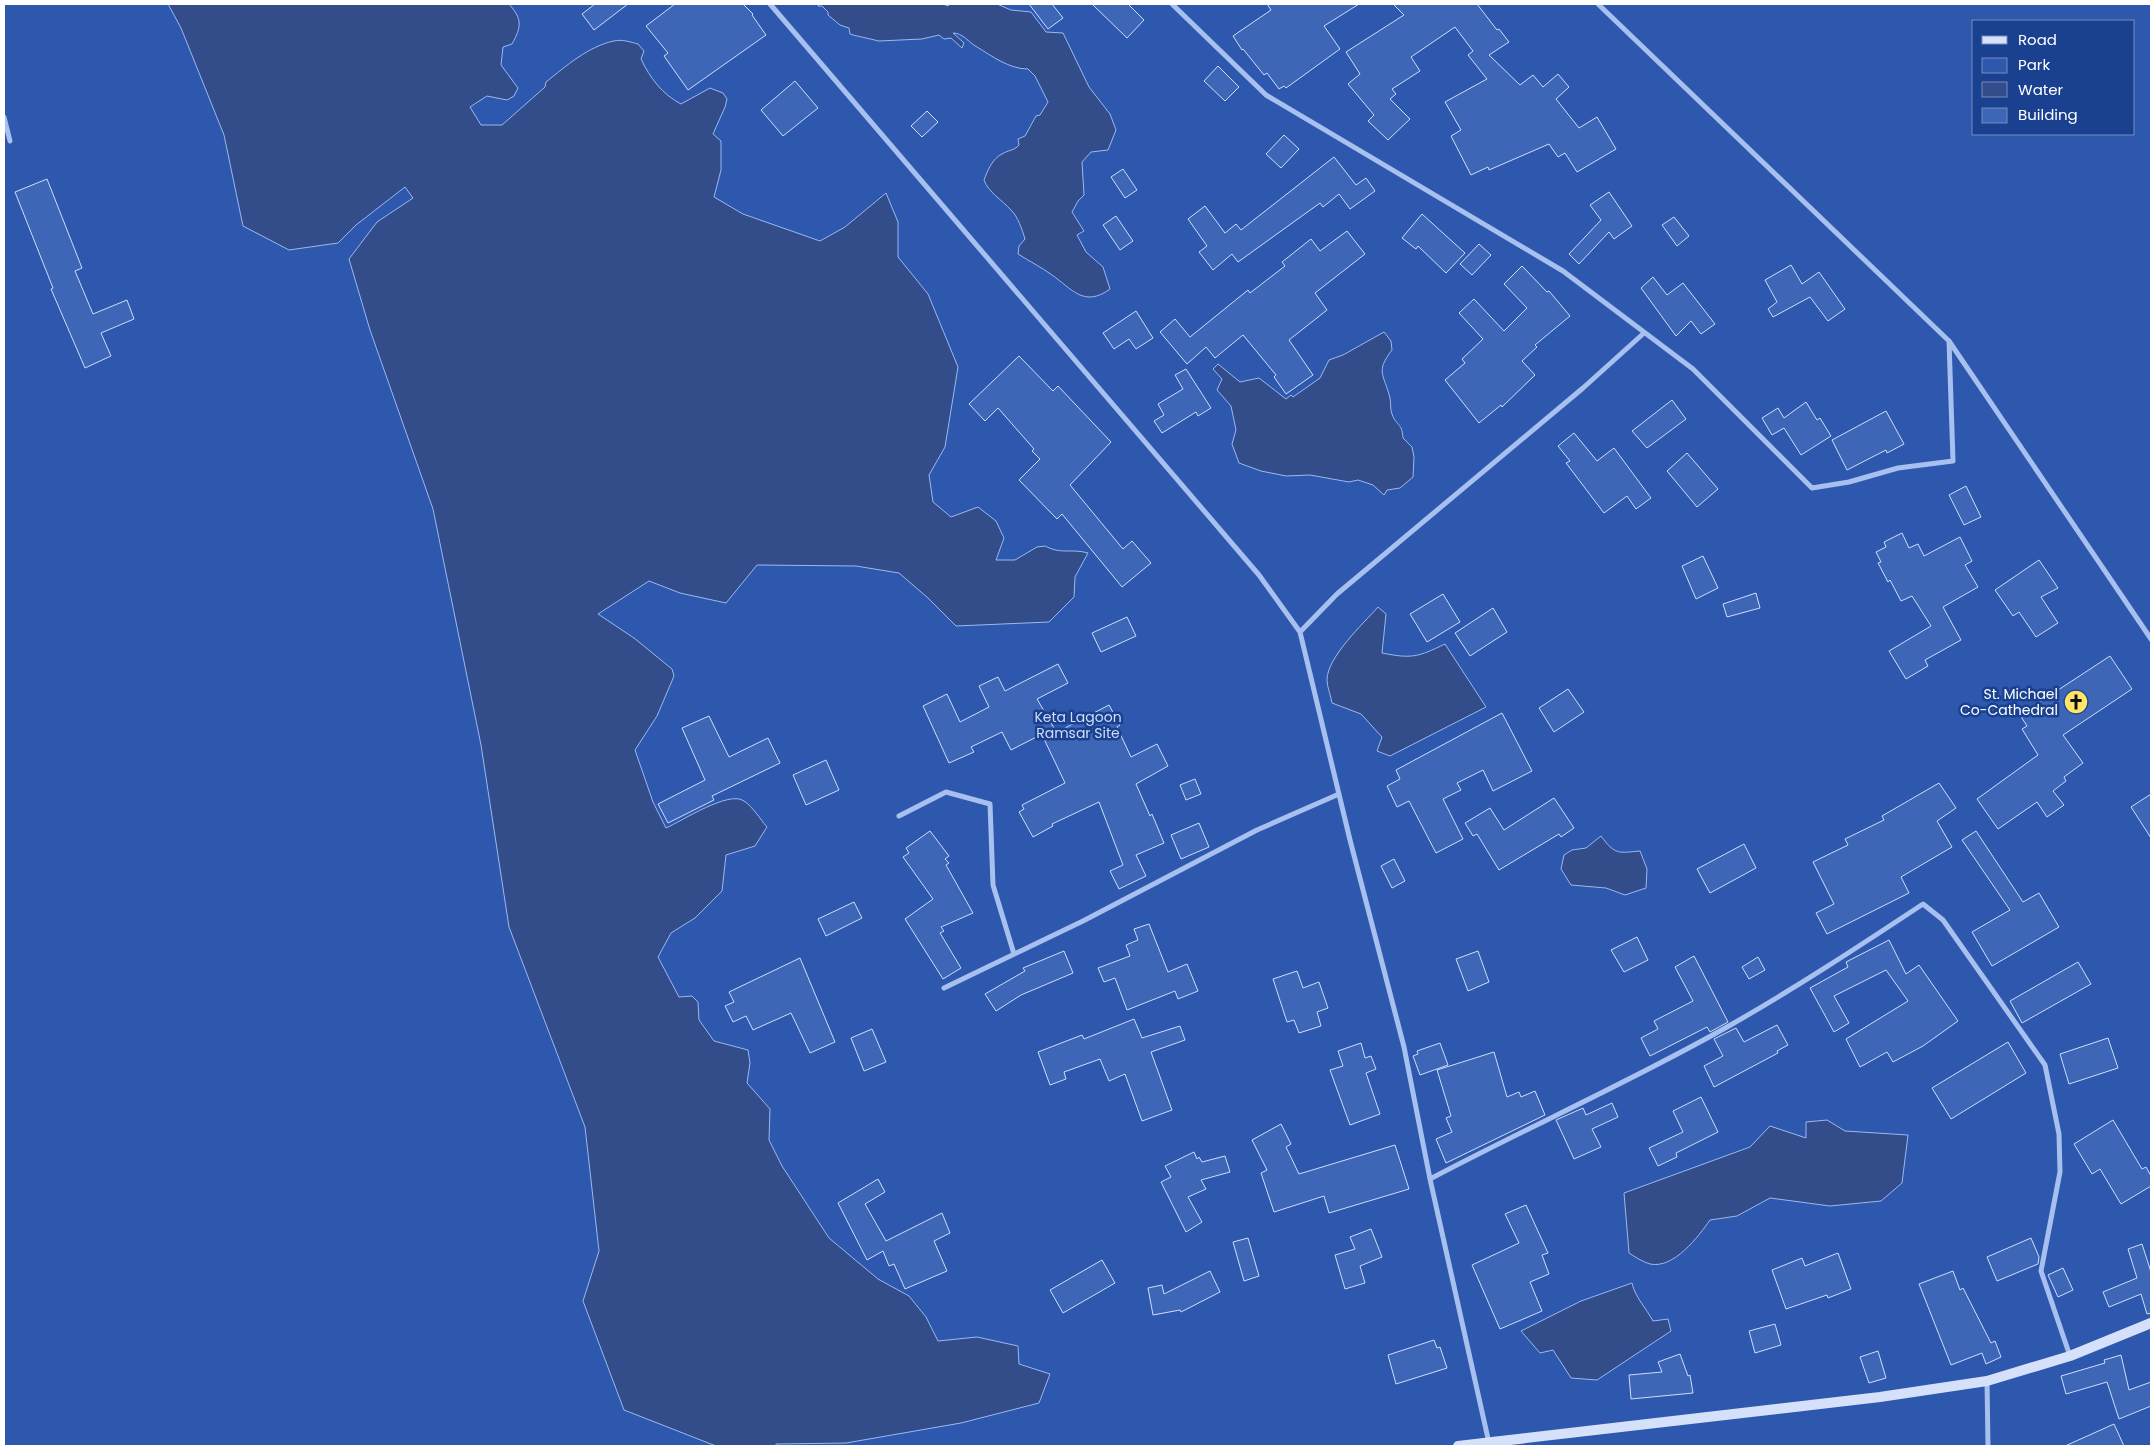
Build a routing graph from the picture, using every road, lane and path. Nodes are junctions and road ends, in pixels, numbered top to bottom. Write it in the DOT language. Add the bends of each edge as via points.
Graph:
graph roads {
  1 [pos="770,4"];
  2 [pos="1172,4"];
  3 [pos="1598,4"];
  4 [pos="4,117"];
  5 [pos="10,141"];
  6 [pos="1644,333"];
  7 [pos="1949,341"];
  8 [pos="1300,632"];
  9 [pos="2151,638"];
  10 [pos="1339,794"];
  11 [pos="899,816"];
  12 [pos="1014,954"];
  13 [pos="944,988"];
  14 [pos="1430,1179"];
  15 [pos="2151,1323"];
  16 [pos="2070,1356"];
  17 [pos="1987,1381"];
  18 [pos="1489,1445"];
  19 [pos="1458,1446"];
  20 [pos="1988,1446"];
  1 -- 8 [label="street" via="1259,575"];
  2 -- 6 [label="street" via="1266,96 1563,271"];
  3 -- 7 [label="street"];
  4 -- 5 [label="street"];
  6 -- 7 [label="street" via="1693,369 1812,488 1849,482 1898,468 1953,461"];
  6 -- 8 [label="street" via="1337,594"];
  7 -- 9 [label="street"];
  8 -- 10 [label="street"];
  10 -- 12 [label="street" via="1257,830"];
  10 -- 14 [label="street" via="1404,1048"];
  11 -- 12 [label="street" via="946,792 990,804 993,885"];
  12 -- 13 [label="street"];
  14 -- 16 [label="street" via="1726,1028 1829,966 1922,904 1943,920 2046,1065 2059,1134 2060,1172 2042,1272"];
  14 -- 18 [label="street"];
  15 -- 16 [label="main road"];
  16 -- 17 [label="main road"];
  17 -- 18 [label="main road"];
  17 -- 20 [label="street"];
  18 -- 19 [label="main road"];
}
